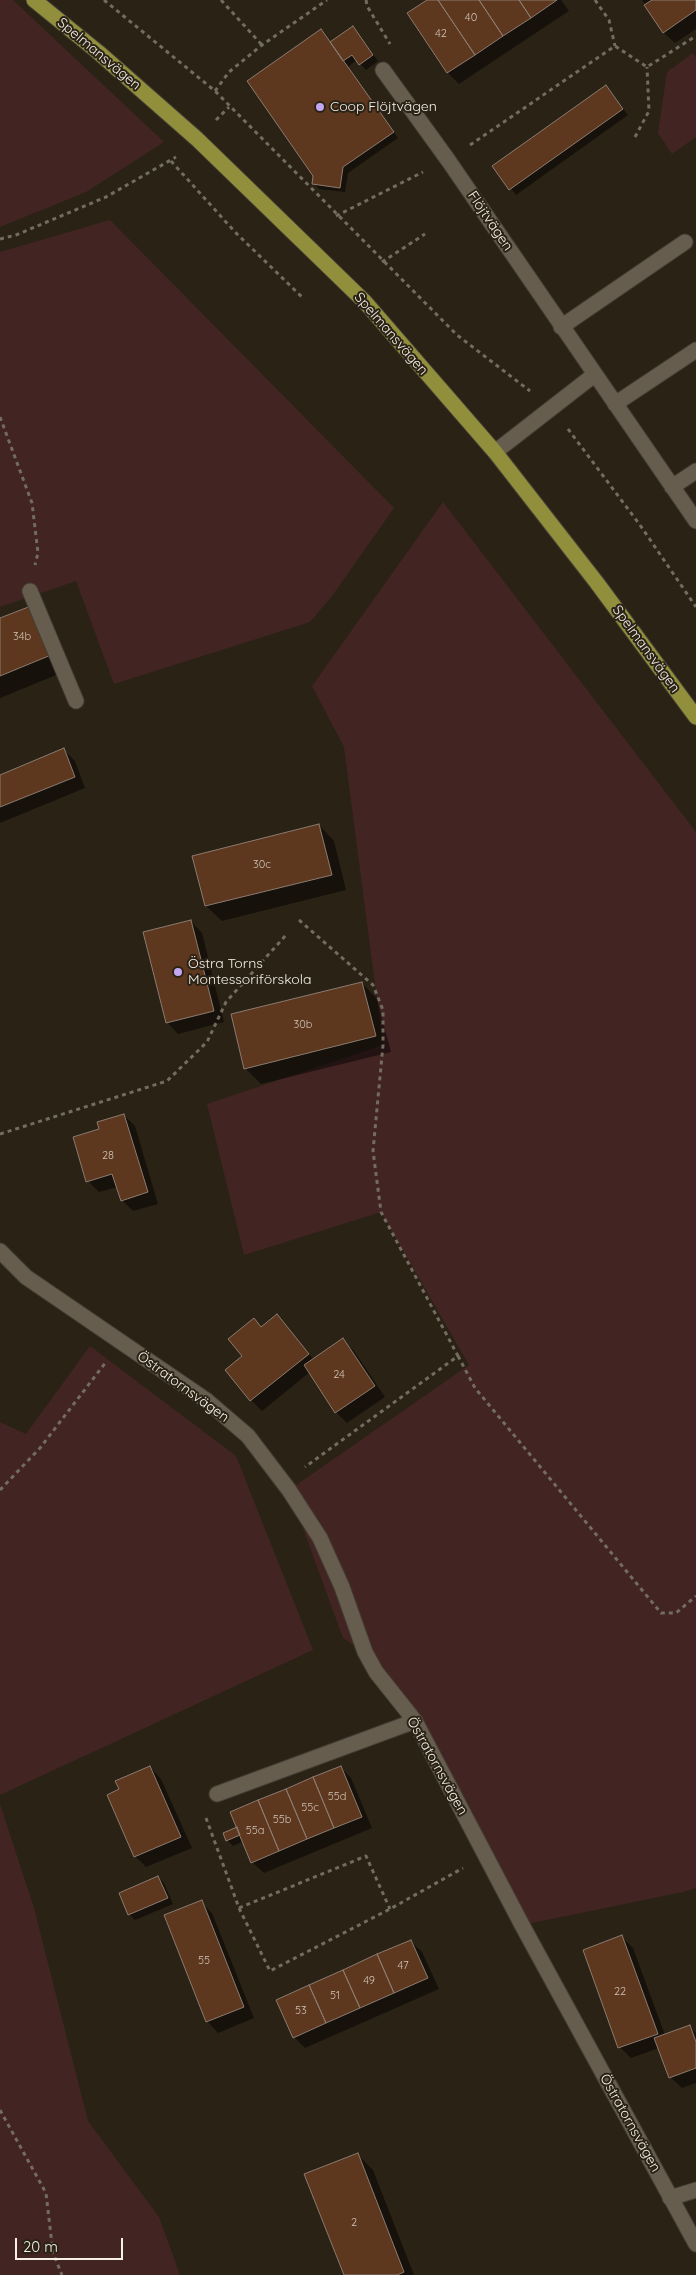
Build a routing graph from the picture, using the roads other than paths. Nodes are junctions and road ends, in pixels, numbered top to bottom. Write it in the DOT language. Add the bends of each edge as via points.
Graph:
graph roads {
  1 [pos="34,0"];
  2 [pos="383,70"];
  3 [pos="685,242"];
  4 [pos="561,327"];
  5 [pos="696,350"];
  6 [pos="594,375"];
  7 [pos="614,404"];
  8 [pos="495,452"];
  9 [pos="696,471"];
  10 [pos="672,487"];
  11 [pos="696,521"];
  12 [pos="30,591"];
  13 [pos="76,701"];
  14 [pos="696,717"];
  15 [pos="0,1251"];
  16 [pos="415,1721"];
  17 [pos="217,1794"];
  18 [pos="696,2190"];
  19 [pos="670,2198"];
  20 [pos="696,2244"];
  1 -- 8 [label="main road, Spelmansvägen" via="198,139 365,302"];
  2 -- 4 [label="street, Flöjtvägen"];
  3 -- 4 [label="street"];
  4 -- 6 [label="street, Flöjtvägen"];
  5 -- 7 [label="street"];
  6 -- 7 [label="street, Flöjtvägen"];
  6 -- 8 [label="street"];
  7 -- 10 [label="street, Flöjtvägen"];
  8 -- 14 [label="main road, Spelmansvägen" via="597,582"];
  9 -- 10 [label="street"];
  10 -- 11 [label="street, Flöjtvägen"];
  12 -- 13 [label="street"];
  15 -- 16 [label="street, Östratornsvägen" via="26,1277 206,1400 248,1436 284,1482 320,1538 365,1652 376,1672"];
  16 -- 17 [label="street"];
  16 -- 19 [label="street, Östratornsvägen"];
  18 -- 19 [label="street"];
  19 -- 20 [label="street, Östratornsvägen"];
}
